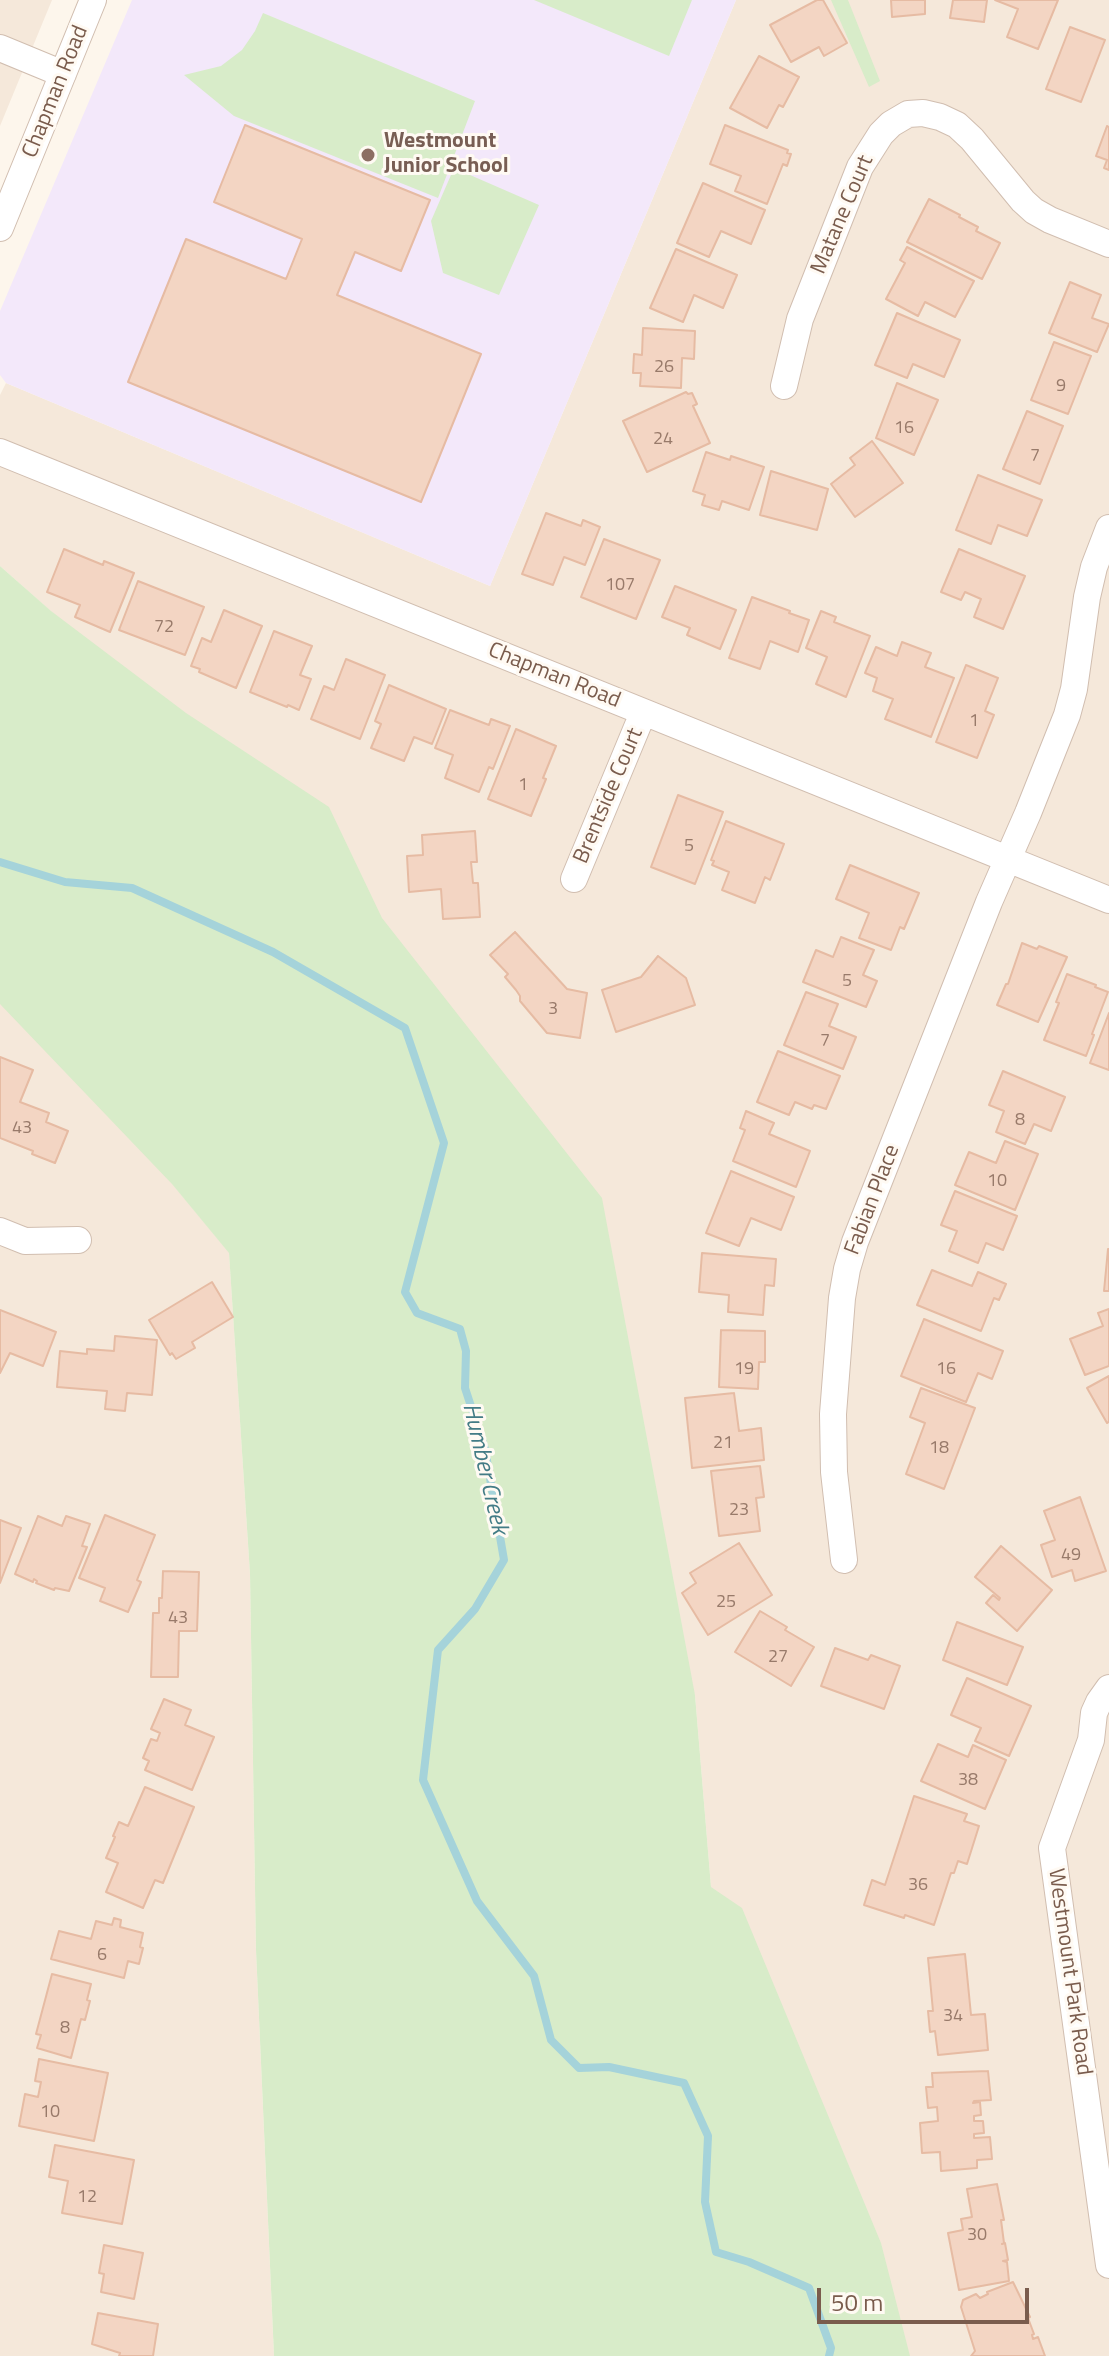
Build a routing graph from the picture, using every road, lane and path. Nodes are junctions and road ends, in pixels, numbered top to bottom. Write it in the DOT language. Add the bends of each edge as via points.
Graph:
graph roads {
  1 [pos="93,0"];
  2 [pos="0,48"];
  3 [pos="63,74"];
  4 [pos="0,228"];
  5 [pos="1109,244"];
  6 [pos="784,386"];
  7 [pos="0,452"];
  8 [pos="1109,528"];
  9 [pos="643,713"];
  10 [pos="1008,859"];
  11 [pos="574,879"];
  12 [pos="1109,900"];
  13 [pos="0,1231"];
  14 [pos="78,1240"];
  15 [pos="844,1560"];
  16 [pos="1109,1688"];
  17 [pos="1109,2265"];
  1 -- 3 [label="street, Chapman Road"];
  2 -- 3 [label="street"];
  3 -- 4 [label="street, Chapman Road"];
  5 -- 6 [label="street, Matane Court" via="1034,211 957,125 923,113 908,114 881,134 860,167 800,319"];
  7 -- 9 [label="street, Chapman Road"];
  8 -- 10 [label="street, Fabian Place" via="1087,597 1067,715"];
  9 -- 10 [label="street, Chapman Road"];
  9 -- 11 [label="street, Brentside Court"];
  10 -- 12 [label="street, Chapman Road"];
  10 -- 15 [label="street, Fabian Place" via="847,1269 833,1414"];
  13 -- 14 [label="street" via="25,1241"];
  16 -- 17 [label="street, Westmount Park Road" via="1094,1713 1091,1740 1052,1848"];
}
